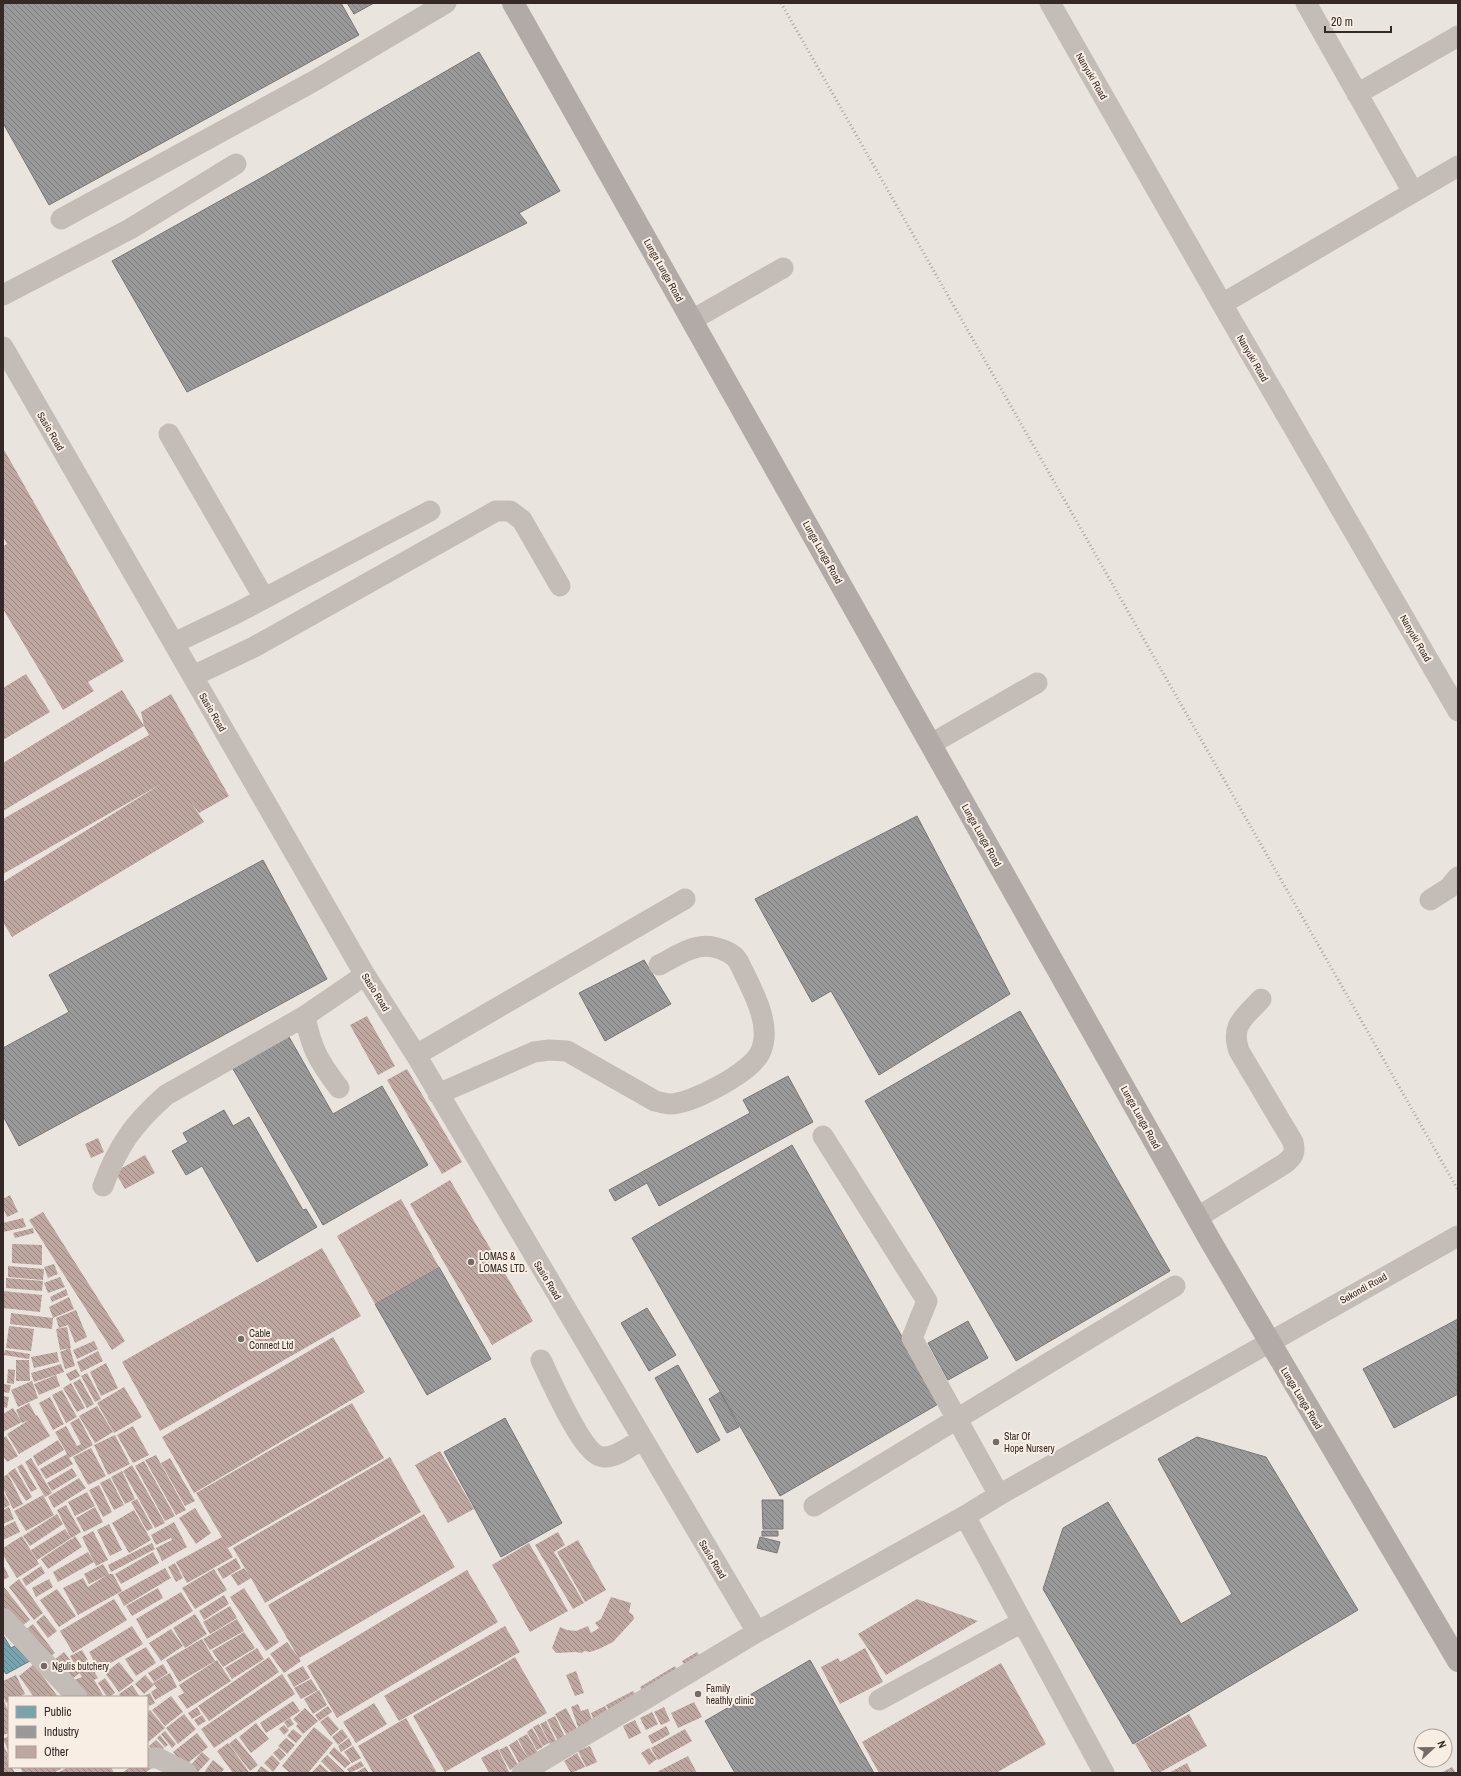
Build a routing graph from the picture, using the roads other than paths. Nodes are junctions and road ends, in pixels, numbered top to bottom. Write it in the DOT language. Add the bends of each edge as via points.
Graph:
graph roads {
  1 [pos="446,3"];
  2 [pos="513,3"];
  3 [pos="1050,3"];
  4 [pos="1306,3"];
  5 [pos="1458,36"];
  6 [pos="1358,94"];
  7 [pos="236,164"];
  8 [pos="1458,166"];
  9 [pos="1413,192"];
  10 [pos="61,219"];
  11 [pos="783,268"];
  12 [pos="3,295"];
  13 [pos="1222,304"];
  14 [pos="692,320"];
  15 [pos="3,347"];
  16 [pos="169,434"];
  17 [pos="430,511"];
  18 [pos="560,586"];
  19 [pos="264,598"];
  20 [pos="174,643"];
  21 [pos="193,676"];
  22 [pos="1037,683"];
  23 [pos="1458,711"];
  24 [pos="931,744"];
  25 [pos="1458,877"];
  26 [pos="685,899"];
  27 [pos="1430,900"];
  28 [pos="659,965"];
  29 [pos="365,976"];
  30 [pos="1261,999"];
  31 [pos="304,1016"];
  32 [pos="416,1056"];
  33 [pos="339,1088"];
  34 [pos="438,1094"];
  35 [pos="823,1136"];
  36 [pos="103,1186"];
  37 [pos="1198,1217"];
  38 [pos="1458,1236"];
  39 [pos="1174,1286"];
  40 [pos="1269,1343"];
  41 [pos="541,1360"];
  42 [pos="958,1419"];
  43 [pos="642,1439"];
  44 [pos="999,1495"];
  45 [pos="814,1506"];
  46 [pos="965,1516"];
  47 [pos="3,1618"];
  48 [pos="1022,1622"];
  49 [pos="757,1632"];
  50 [pos="1458,1662"];
  51 [pos="76,1696"];
  52 [pos="879,1700"];
  53 [pos="148,1758"];
  54 [pos="186,1773"];
  55 [pos="522,1773"];
  56 [pos="1104,1773"];
  1 -- 10 [label="street" via="314,81"];
  2 -- 14 [label="main road, Lunga Lunga Road"];
  3 -- 13 [label="street, Nanyuki Road"];
  4 -- 6 [label="street"];
  5 -- 6 [label="street"];
  6 -- 9 [label="street"];
  7 -- 12 [label="street" via="130,229"];
  8 -- 9 [label="street"];
  9 -- 13 [label="street"];
  11 -- 14 [label="street"];
  13 -- 23 [label="street, Nanyuki Road"];
  14 -- 24 [label="main road, Lunga Lunga Road"];
  15 -- 20 [label="street, Sasio Road"];
  16 -- 19 [label="street"];
  17 -- 19 [label="street"];
  18 -- 21 [label="street" via="522,520 510,511 496,511 254,648"];
  19 -- 20 [label="street"];
  20 -- 21 [label="street, Sasio Road"];
  21 -- 29 [label="street, Sasio Road"];
  22 -- 24 [label="street"];
  24 -- 37 [label="main road, Lunga Lunga Road"];
  25 -- 27 [label="street" via="1449,888"];
  26 -- 32 [label="street"];
  28 -- 34 [label="street" via="687,951 702,947 719,948 734,956 752,989 762,1018 764,1037 760,1053 750,1066 735,1077 689,1100 670,1104 655,1101 567,1051 549,1050 534,1052"];
  29 -- 31 [label="street"];
  29 -- 32 [label="street, Sasio Road"];
  30 -- 37 [label="street" via="1238,1025 1235,1033 1236,1043 1292,1142 1294,1154 1284,1164"];
  31 -- 33 [label="street" via="309,1039 317,1058"];
  31 -- 36 [label="street" via="166,1096 148,1110 117,1150"];
  32 -- 34 [label="street, Sasio Road"];
  34 -- 43 [label="street, Sasio Road"];
  35 -- 42 [label="street" via="927,1301 912,1338"];
  37 -- 40 [label="main road, Lunga Lunga Road"];
  38 -- 40 [label="street, Sekondi Road"];
  39 -- 42 [label="street"];
  40 -- 44 [label="street, Sekondi Road"];
  40 -- 50 [label="main road, Lunga Lunga Road"];
  41 -- 43 [label="street" via="578,1433 594,1453 605,1457 620,1452"];
  42 -- 44 [label="street"];
  42 -- 45 [label="street"];
  43 -- 49 [label="street, Sasio Road"];
  44 -- 46 [label="street, Sekondi Road"];
  46 -- 48 [label="street"];
  46 -- 49 [label="street, Sekondi Road"];
  47 -- 51 [label="street"];
  48 -- 52 [label="street"];
  48 -- 56 [label="street"];
  49 -- 55 [label="street, Sekondi Road"];
  53 -- 54 [label="street" via="158,1758"];
}
